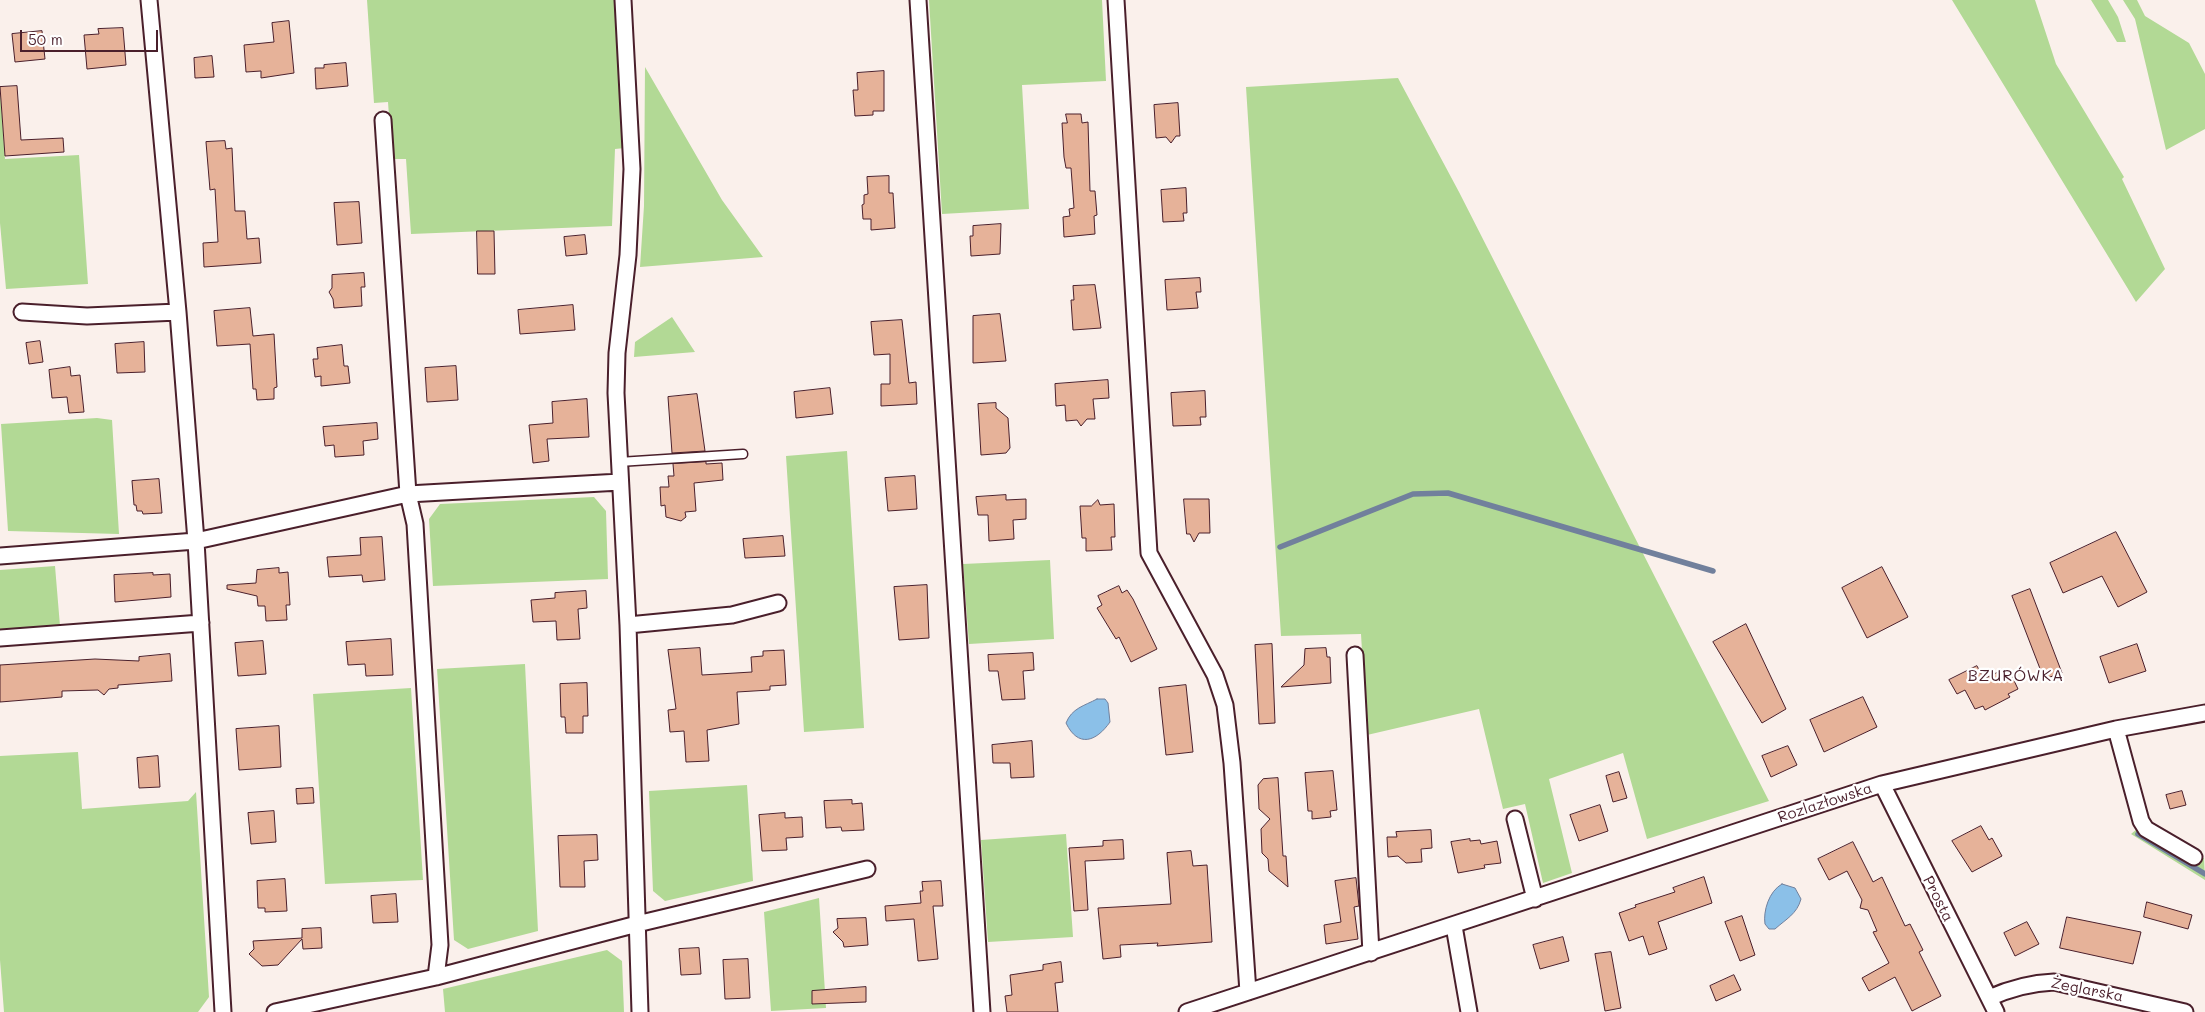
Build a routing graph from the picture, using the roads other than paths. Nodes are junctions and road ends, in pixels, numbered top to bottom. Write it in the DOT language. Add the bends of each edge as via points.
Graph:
graph roads {
  1 [pos="149,0"];
  2 [pos="623,0"];
  3 [pos="918,0"];
  4 [pos="1116,0"];
  5 [pos="383,120"];
  6 [pos="22,312"];
  7 [pos="178,312"];
  8 [pos="743,454"];
  9 [pos="619,462"];
  10 [pos="620,482"];
  11 [pos="408,494"];
  12 [pos="196,541"];
  13 [pos="0,556"];
  14 [pos="778,603"];
  15 [pos="201,623"];
  16 [pos="628,625"];
  17 [pos="0,638"];
  18 [pos="1355,655"];
  19 [pos="2205,713"];
  20 [pos="2116,729"];
  21 [pos="1882,784"];
  22 [pos="1515,819"];
  23 [pos="2194,857"];
  24 [pos="867,869"];
  25 [pos="1535,899"];
  26 [pos="637,924"];
  27 [pos="1454,926"];
  28 [pos="1371,953"];
  29 [pos="436,977"];
  30 [pos="1248,992"];
  31 [pos="1989,998"];
  32 [pos="1191,1011"];
  33 [pos="222,1012"];
  34 [pos="275,1012"];
  35 [pos="640,1012"];
  36 [pos="982,1012"];
  37 [pos="1468,1012"];
  38 [pos="1996,1012"];
  39 [pos="2185,1012"];
  1 -- 7 [label="street"];
  2 -- 9 [label="street" via="632,169 628,255 617,353"];
  3 -- 36 [label="street"];
  4 -- 30 [label="street" via="1150,553 1215,675 1225,705"];
  5 -- 11 [label="street"];
  6 -- 7 [label="street" via="87,316"];
  7 -- 12 [label="street"];
  8 -- 9 [label="lane"];
  9 -- 10 [label="street"];
  10 -- 11 [label="street"];
  10 -- 16 [label="street"];
  11 -- 12 [label="street"];
  11 -- 29 [label="street" via="414,524 439,935"];
  12 -- 13 [label="street"];
  12 -- 15 [label="street"];
  14 -- 16 [label="street" via="732,615"];
  15 -- 17 [label="street"];
  15 -- 33 [label="street"];
  16 -- 26 [label="street"];
  18 -- 28 [label="street"];
  19 -- 20 [label="street, Rozlazłowska"];
  20 -- 21 [label="street, Rozlazłowska"];
  20 -- 23 [label="street" via="2141,821 2146,829"];
  21 -- 25 [label="street, Rozlazłowska"];
  21 -- 31 [label="street, Prosta"];
  22 -- 25 [label="street"];
  24 -- 26 [label="street"];
  25 -- 27 [label="street, Rozlazłowska"];
  26 -- 29 [label="street"];
  26 -- 35 [label="street"];
  27 -- 28 [label="street, Rozlazłowska"];
  27 -- 37 [label="street"];
  28 -- 30 [label="street, Rozlazłowska"];
  29 -- 34 [label="street"];
  30 -- 32 [label="street, Rozlazłowska"];
  31 -- 38 [label="street, Prosta"];
  31 -- 39 [label="street, Żeglarska" via="2009,988 2033,982 2054,982"];
}
